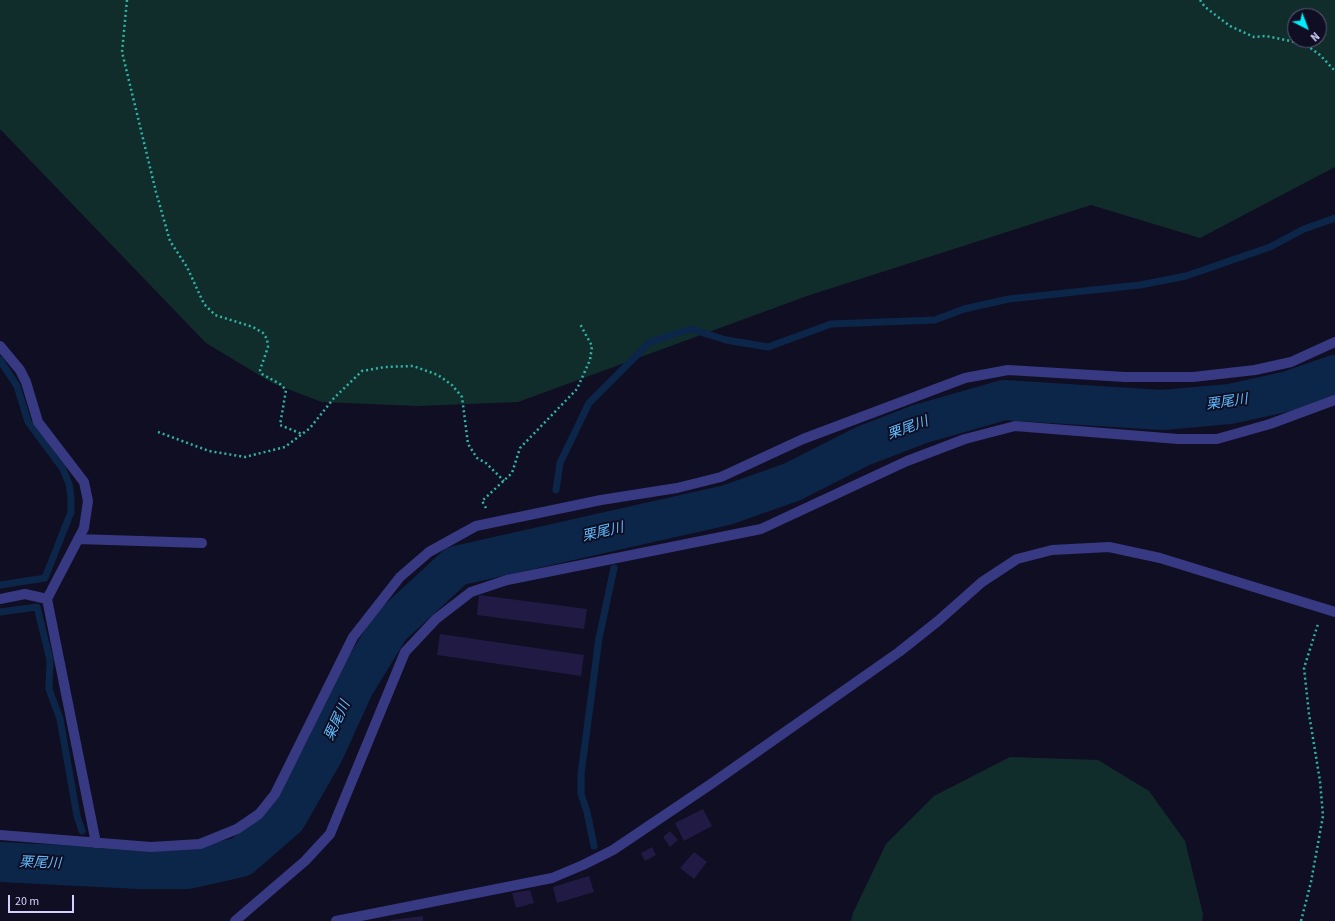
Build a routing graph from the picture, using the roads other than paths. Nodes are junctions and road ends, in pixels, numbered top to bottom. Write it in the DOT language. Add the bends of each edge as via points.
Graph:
graph roads {
  1 [pos="1335,342"];
  2 [pos="0,346"];
  3 [pos="1335,400"];
  4 [pos="78,539"];
  5 [pos="202,543"];
  6 [pos="0,599"];
  7 [pos="47,599"];
  8 [pos="1335,612"];
  9 [pos="0,835"];
  10 [pos="96,843"];
  11 [pos="235,921"];
  12 [pos="336,921"];
  1 -- 10 [label="street" via="1291,362 1255,370 1193,377 1125,377 1008,370 965,378 803,439 721,477 677,488 601,500 476,526 429,552 400,577 353,637 275,794 258,814 237,829 200,844 151,847"];
  2 -- 4 [label="street" via="20,370 38,422 84,482 88,501 84,528"];
  3 -- 11 [label="street" via="1270,424 1217,439 1178,440 1015,426 965,439 907,461 761,529 507,580 471,592 436,619 405,652 330,834 305,861"];
  4 -- 5 [label="street"];
  4 -- 7 [label="street"];
  6 -- 7 [label="street" via="25,594"];
  7 -- 10 [label="street"];
  8 -- 12 [label="street" via="1160,558 1109,547 1052,550 1016,559 982,582 938,621 858,681 612,850 552,878"];
  9 -- 10 [label="street"];
}
